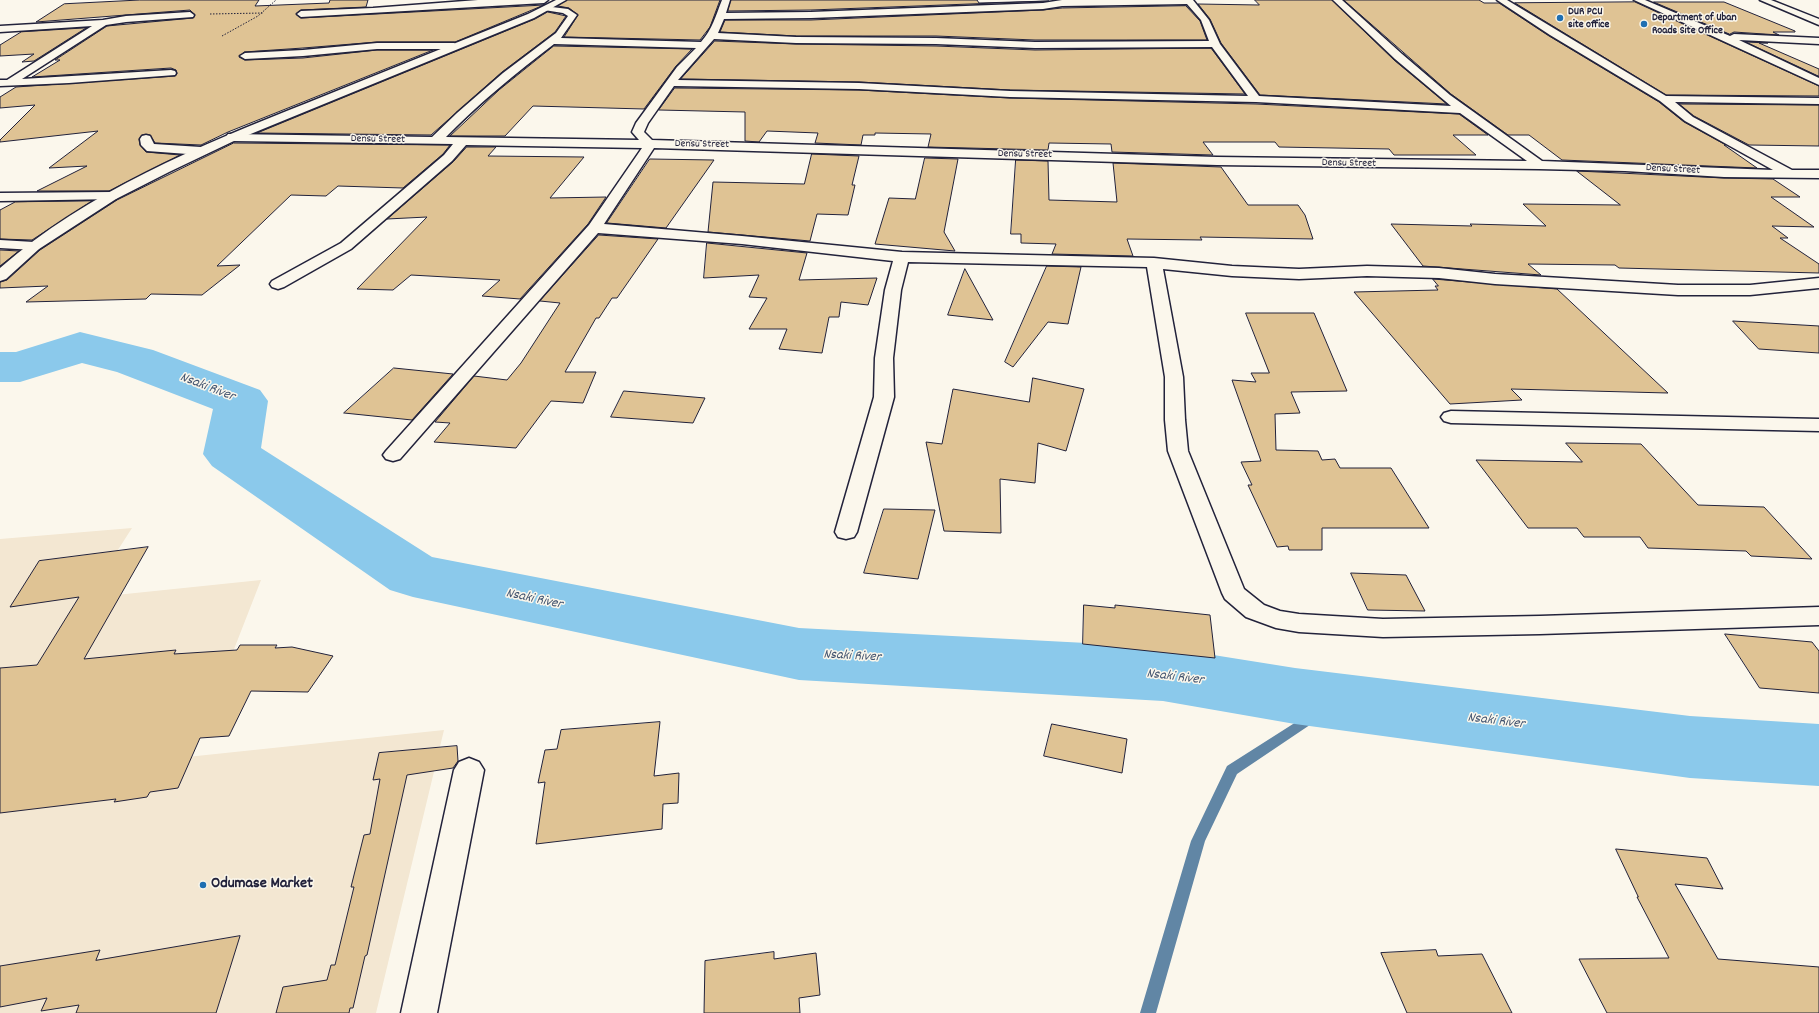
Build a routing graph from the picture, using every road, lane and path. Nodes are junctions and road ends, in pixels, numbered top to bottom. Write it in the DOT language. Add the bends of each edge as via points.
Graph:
graph roads {
  1 [pos="276,0"];
  2 [pos="562,0"];
  3 [pos="726,0"];
  4 [pos="1189,0"];
  5 [pos="1337,0"];
  6 [pos="1501,0"];
  7 [pos="1638,0"];
  8 [pos="1764,0"];
  9 [pos="546,4"];
  10 [pos="1794,11"];
  11 [pos="1819,12"];
  12 [pos="263,13"];
  13 [pos="301,14"];
  14 [pos="190,15"];
  15 [pos="721,16"];
  16 [pos="1819,22"];
  17 [pos="103,23"];
  18 [pos="0,30"];
  19 [pos="222,36"];
  20 [pos="712,36"];
  21 [pos="1721,36"];
  22 [pos="552,41"];
  23 [pos="1819,41"];
  24 [pos="1216,44"];
  25 [pos="703,45"];
  26 [pos="454,46"];
  27 [pos="245,56"];
  28 [pos="171,73"];
  29 [pos="5,82"];
  30 [pos="1819,82"];
  31 [pos="671,83"];
  32 [pos="1256,99"];
  33 [pos="1664,99"];
  34 [pos="1819,101"];
  35 [pos="1463,110"];
  36 [pos="232,137"];
  37 [pos="146,139"];
  38 [pos="435,141"];
  39 [pos="463,141"];
  40 [pos="649,144"];
  41 [pos="201,151"];
  42 [pos="1539,165"];
  43 [pos="1789,174"];
  44 [pos="1819,174"];
  45 [pos="111,196"];
  46 [pos="0,197"];
  47 [pos="594,228"];
  48 [pos="0,244"];
  49 [pos="34,246"];
  50 [pos="902,257"];
  51 [pos="1154,263"];
  52 [pos="0,276"];
  53 [pos="1819,283"];
  54 [pos="278,284"];
  55 [pos="1451,417"];
  56 [pos="1819,425"];
  57 [pos="393,455"];
  58 [pos="846,532"];
  59 [pos="1819,616"];
  60 [pos="469,770"];
  61 [pos="420,1013"];
  1 -- 12 [label="path"];
  2 -- 9 [label="street"];
  3 -- 15 [label="street"];
  4 -- 15 [label="street" via="1062,3 1043,6 812,15"];
  4 -- 24 [label="street" via="1205,20"];
  5 -- 35 [label="street" via="1398,56"];
  6 -- 33 [label="street"];
  7 -- 21 [label="street"];
  8 -- 10 [label="street"];
  9 -- 13 [label="street" via="478,3"];
  9 -- 22 [label="street" via="572,15 560,35"];
  9 -- 26 [label="street"];
  10 -- 11 [label="street"];
  10 -- 16 [label="street"];
  12 -- 14 [label="path"];
  12 -- 19 [label="path"];
  14 -- 17 [label="street"];
  15 -- 20 [label="street"];
  17 -- 18 [label="street"];
  17 -- 29 [label="street"];
  20 -- 24 [label="street" via="1035,45"];
  20 -- 25 [label="street"];
  21 -- 23 [label="street"];
  21 -- 30 [label="street"];
  22 -- 25 [label="street"];
  22 -- 38 [label="street" via="507,75"];
  24 -- 32 [label="street"];
  25 -- 31 [label="street"];
  26 -- 27 [label="street" via="377,46"];
  26 -- 36 [label="street"];
  28 -- 29 [label="street"];
  31 -- 32 [label="street"];
  31 -- 40 [label="street" via="638,132"];
  32 -- 35 [label="street"];
  33 -- 34 [label="street"];
  33 -- 43 [label="street" via="1689,119"];
  35 -- 42 [label="street" via="1522,149"];
  36 -- 38 [label="street, Densu Street"];
  36 -- 41 [label="street"];
  37 -- 41 [label="street" via="147,145 151,148"];
  38 -- 39 [label="street, Densu Street"];
  39 -- 40 [label="street, Densu Street"];
  39 -- 54 [label="street" via="448,158 346,246"];
  40 -- 42 [label="street, Densu Street" via="1225,161"];
  40 -- 47 [label="street" via="643,158"];
  41 -- 45 [label="street"];
  42 -- 43 [label="street, Densu Street"];
  43 -- 44 [label="street, Densu Street"];
  45 -- 46 [label="street"];
  45 -- 49 [label="street"];
  47 -- 50 [label="street"];
  47 -- 57 [label="street"];
  48 -- 49 [label="lane"];
  49 -- 52 [label="street"];
  50 -- 51 [label="street"];
  50 -- 58 [label="street" via="893,290 884,358 884,397"];
  51 -- 53 [label="street" via="1232,271 1299,274 1367,271 1439,274 1678,290 1750,290"];
  51 -- 59 [label="street" via="1174,376 1178,451 1234,593 1255,611 1276,619 1299,623 1383,628"];
  55 -- 56 [label="street"];
  60 -- 61 [label="street"];
}
